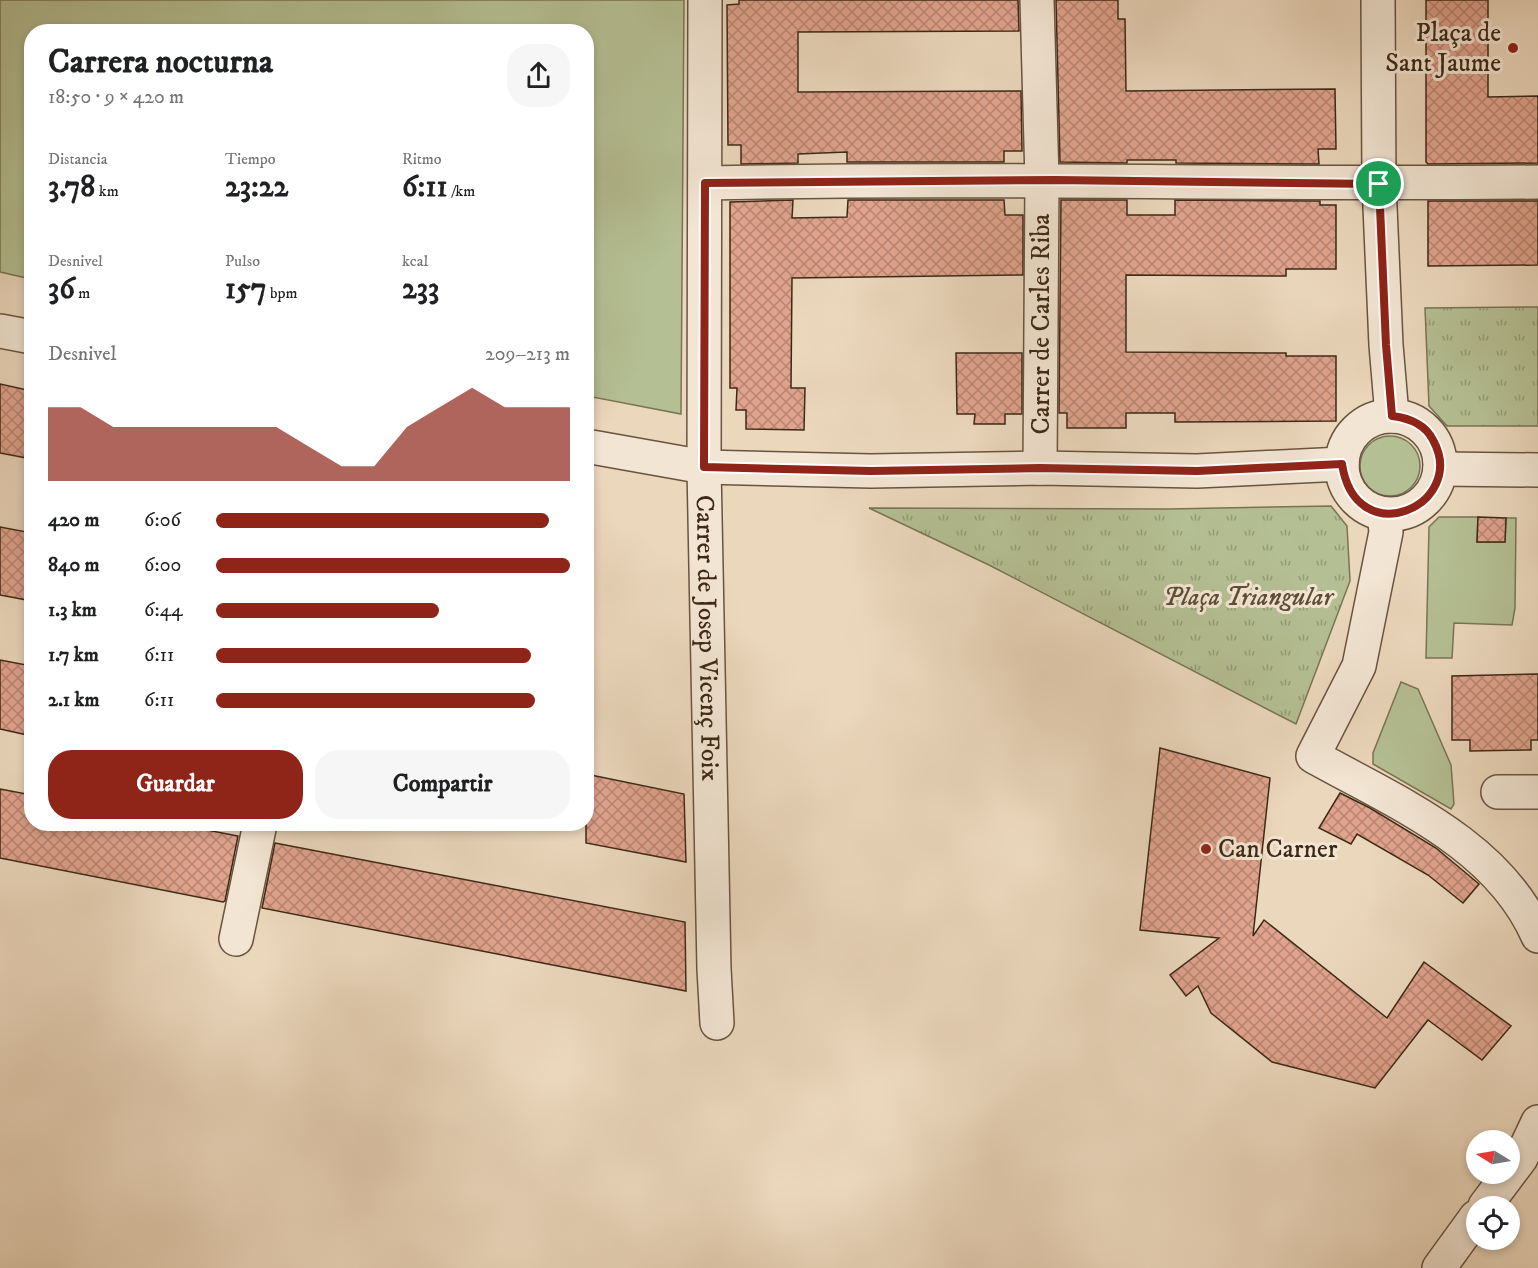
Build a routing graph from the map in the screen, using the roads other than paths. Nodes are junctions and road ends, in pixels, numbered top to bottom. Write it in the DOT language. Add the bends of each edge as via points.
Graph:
graph roads {
  1 [pos="705,0"];
  2 [pos="1037,0"];
  3 [pos="1378,0"];
  4 [pos="1042,180"];
  5 [pos="1538,182"];
  6 [pos="705,183"];
  7 [pos="1379,184"];
  8 [pos="0,331"];
  9 [pos="24,336"];
  10 [pos="1392,416"];
  11 [pos="594,447"];
  12 [pos="1342,464"];
  13 [pos="704,467"];
  14 [pos="1040,468"];
  15 [pos="1440,469"];
  16 [pos="1538,470"];
  17 [pos="1384,514"];
  18 [pos="1497,792"];
  19 [pos="1538,792"];
  20 [pos="259,831"];
  21 [pos="1538,936"];
  22 [pos="236,939"];
  23 [pos="717,1023"];
  24 [pos="1538,1122"];
  25 [pos="1492,1196"];
  26 [pos="1466,1231"];
  27 [pos="1439,1268"];
  1 -- 6 [label="street, Carrer de Josep Vicenç Foix"];
  2 -- 4 [label="street, Carrer de Carles Riba"];
  3 -- 7 [label="street"];
  4 -- 6 [label="street"];
  4 -- 7 [label="street"];
  4 -- 14 [label="street, Carrer de Carles Riba"];
  5 -- 7 [label="street"];
  6 -- 13 [label="street, Carrer de Josep Vicenç Foix"];
  7 -- 10 [label="street"];
  8 -- 9 [label="street"];
  10 -- 12 [label="street" via="1376,418 1357,430 1344,449"];
  10 -- 15 [label="street" via="1403,417 1423,428 1437,446"];
  11 -- 13 [label="street"];
  12 -- 14 [label="street" via="1197,471"];
  12 -- 17 [label="street" via="1344,478 1358,502"];
  13 -- 14 [label="street" via="871,471"];
  13 -- 23 [label="street, Carrer de Josep Vicenç Foix"];
  15 -- 16 [label="street"];
  15 -- 17 [label="street" via="1436,484 1415,508 1400,514"];
  17 -- 21 [label="street" via="1386,532 1359,666 1313,756 1425,819 1478,855 1506,882 1529,914"];
  18 -- 19 [label="street"];
  20 -- 22 [label="street"];
  24 -- 25 [label="street" via="1521,1158"];
  26 -- 27 [label="street"];
}
